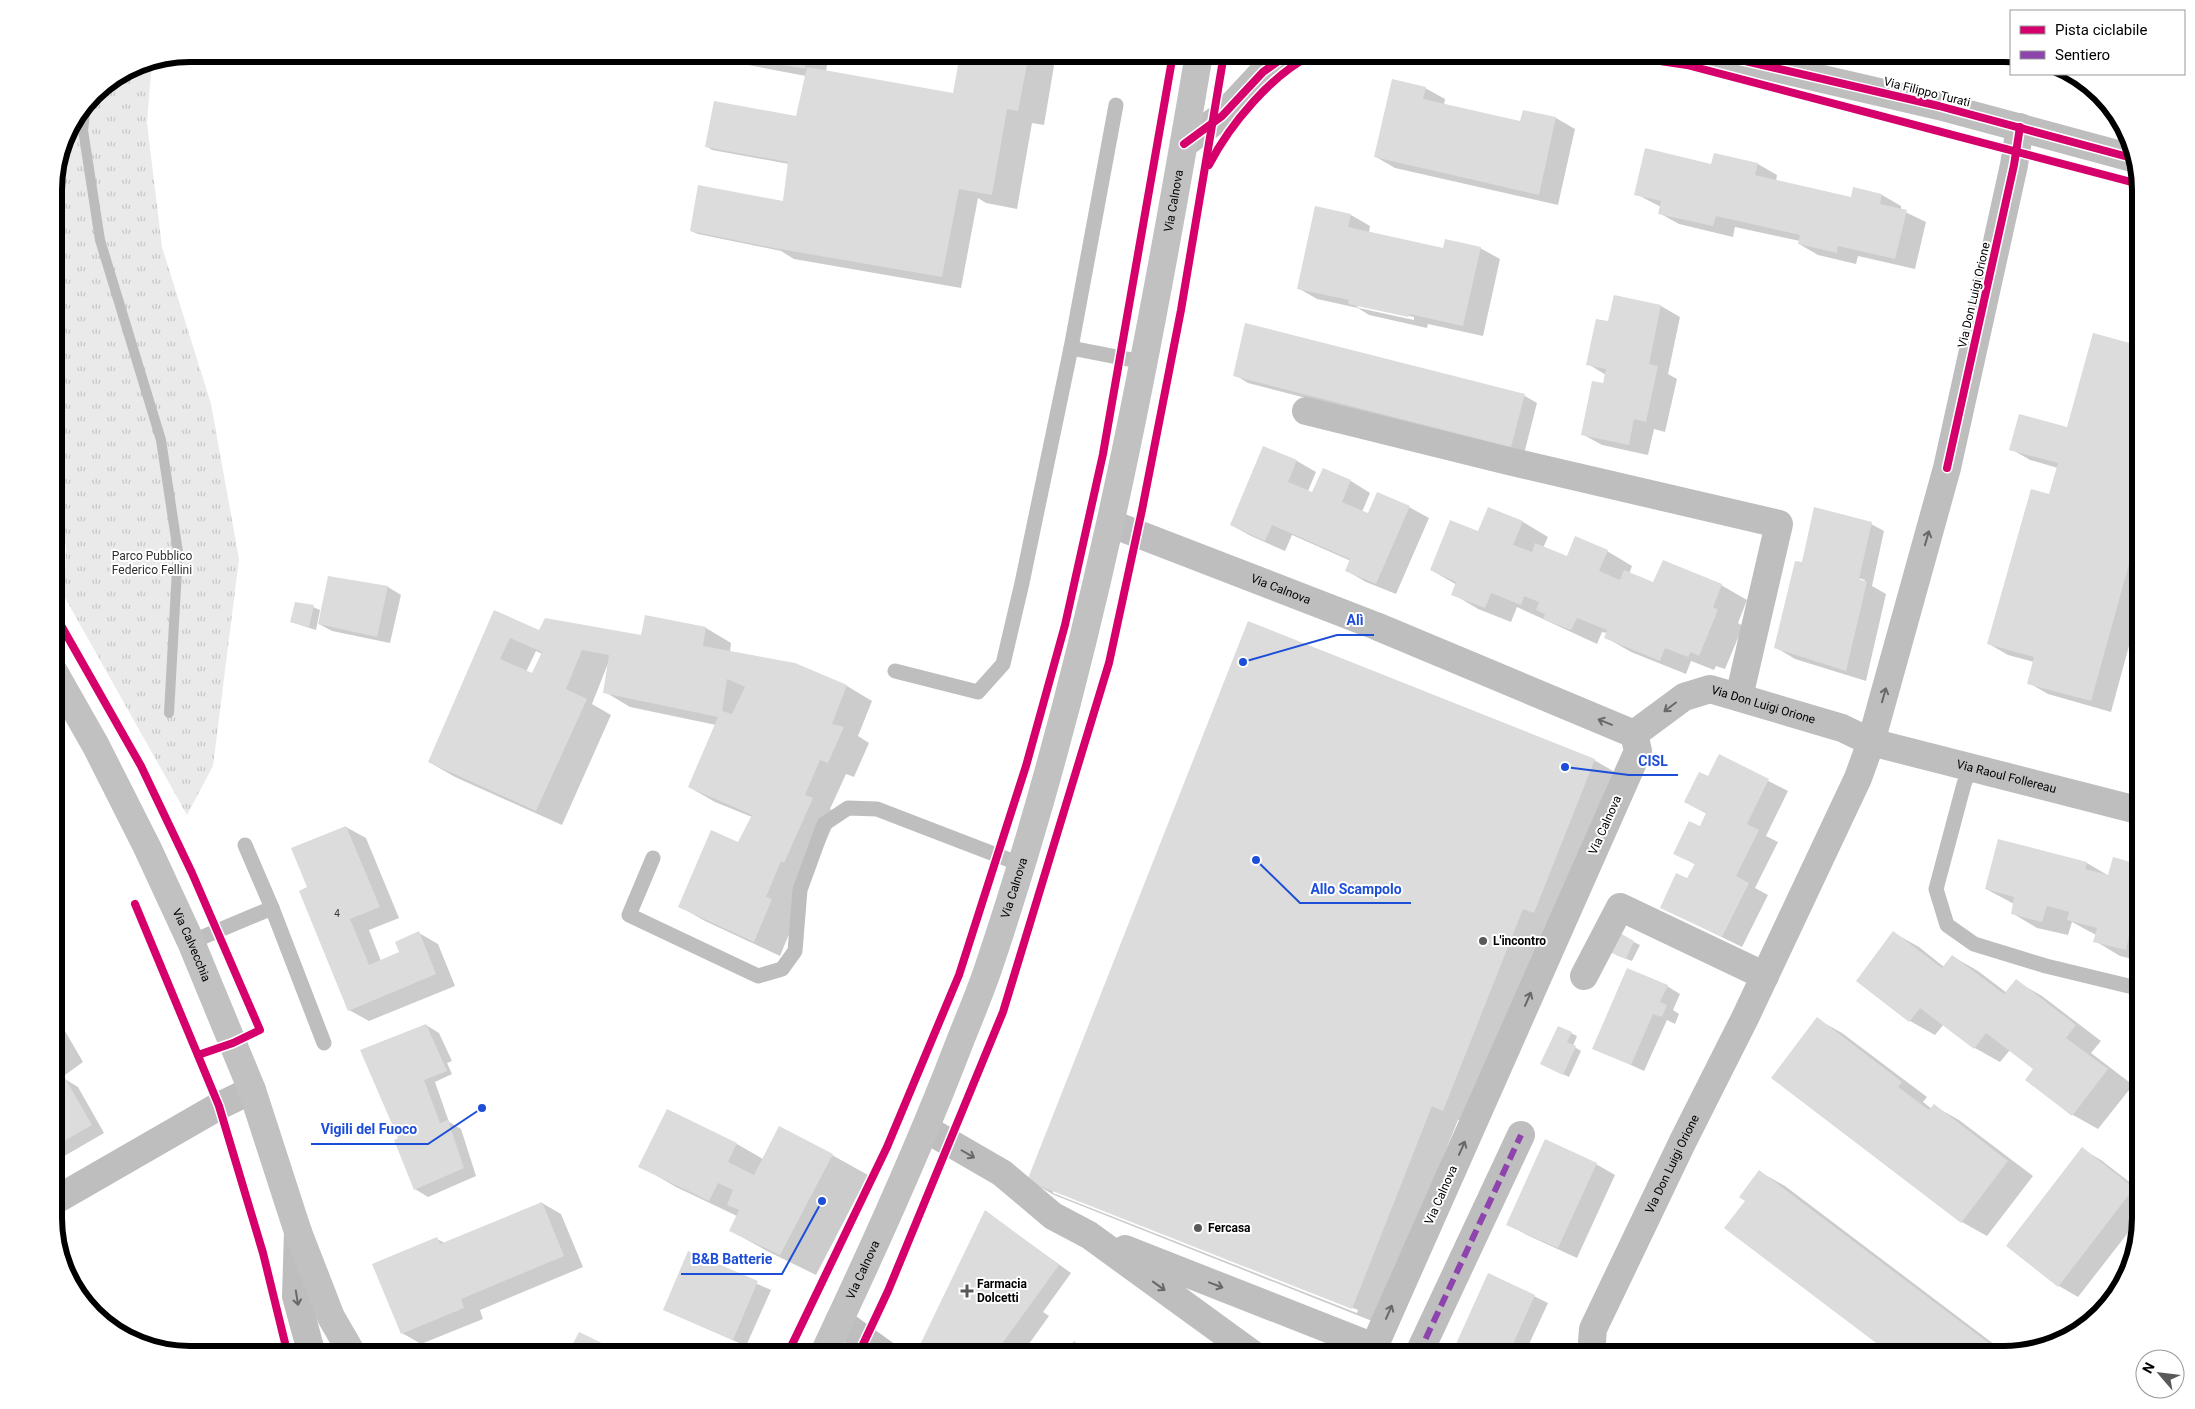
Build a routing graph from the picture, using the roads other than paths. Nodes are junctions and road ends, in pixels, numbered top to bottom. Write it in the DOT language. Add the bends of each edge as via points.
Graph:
graph roads {
  1 [pos="1198,62"];
  2 [pos="1276,62"];
  3 [pos="1750,62"];
  4 [pos="1116,105"];
  5 [pos="2020,127"];
  6 [pos="1184,144"];
  7 [pos="2128,157"];
  8 [pos="1071,348"];
  9 [pos="1143,362"];
  10 [pos="1306,411"];
  11 [pos="1112,524"];
  12 [pos="895,671"];
  13 [pos="63,688"];
  14 [pos="1739,697"];
  15 [pos="1634,734"];
  16 [pos="1871,742"];
  17 [pos="1970,767"];
  18 [pos="2132,809"];
  19 [pos="245,846"];
  20 [pos="653,858"];
  21 [pos="1020,864"];
  22 [pos="272,908"];
  23 [pos="190,942"];
  24 [pos="1584,976"];
  25 [pos="1764,976"];
  26 [pos="2132,987"];
  27 [pos="324,1042"];
  28 [pos="252,1090"];
  29 [pos="926,1129"];
  30 [pos="1521,1134"];
  31 [pos="63,1196"];
  32 [pos="298,1232"];
  33 [pos="1089,1235"];
  34 [pos="839,1321"];
  35 [pos="310,1346"];
  36 [pos="348,1346"];
  37 [pos="827,1346"];
  38 [pos="874,1346"];
  39 [pos="1242,1346"];
  40 [pos="1358,1346"];
  41 [pos="1372,1346"];
  42 [pos="1422,1346"];
  43 [pos="1592,1346"];
  1 -- 6 [label="main road, Via Calnova"];
  2 -- 6 [label="street" via="1263,72 1222,116"];
  3 -- 5 [label="street, Via Filippo Turati"];
  4 -- 8 [label="lane"];
  5 -- 7 [label="street, Via Filippo Turati"];
  16 -- 5 [label="street, Via Don Luigi Orione, one-way" via="1947,468"];
  6 -- 9 [label="main road, Via Calnova"];
  8 -- 9 [label="lane"];
  8 -- 12 [label="lane" via="1002,664 978,692"];
  9 -- 11 [label="main road, Via Calnova"];
  10 -- 14 [label="street" via="1779,524"];
  15 -- 11 [label="street, Via Calnova, one-way" via="1376,626"];
  11 -- 21 [label="main road, Via Calnova" via="1058,737"];
  13 -- 23 [label="main road, Via Calvecchia" via="134,822"];
  14 -- 15 [label="street, Via Don Luigi Orione, one-way" via="1710,689 1684,697"];
  14 -- 16 [label="street, Via Don Luigi Orione" via="1842,728"];
  41 -- 15 [label="street, Via Calnova, one-way" via="1638,751"];
  16 -- 17 [label="street, Via Raoul Follereau"];
  16 -- 25 [label="street, Via Don Luigi Orione" via="1858,778"];
  17 -- 18 [label="street, Via Raoul Follereau"];
  17 -- 26 [label="lane" via="1936,889 1947,924 1974,944"];
  19 -- 22 [label="lane"];
  20 -- 21 [label="lane" via="629,914 758,976 782,969 795,951 800,890 824,824 848,808 877,809"];
  21 -- 29 [label="main road, Via Calnova" via="987,973"];
  22 -- 23 [label="lane"];
  22 -- 27 [label="lane"];
  23 -- 28 [label="main road, Via Calvecchia"];
  24 -- 25 [label="street" via="1620,907"];
  25 -- 43 [label="street, Via Don Luigi Orione" via="1593,1329"];
  28 -- 31 [label="street"];
  28 -- 32 [label="main road, Via Calvecchia"];
  29 -- 33 [label="street, Via Calnova, one-way" via="1002,1173 1053,1216"];
  29 -- 34 [label="main road, Via Calnova"];
  30 -- 42 [label="street"];
  32 -- 35 [label="street, Via Calvecchia, one-way" via="296,1296"];
  32 -- 36 [label="main road, Via Calvecchia" via="331,1317"];
  33 -- 39 [label="street, Via Calnova, one-way"];
  33 -- 40 [label="street, Via Calnova, one-way"];
  34 -- 37 [label="main road, Via Calnova"];
  34 -- 38 [label="street"];
}
